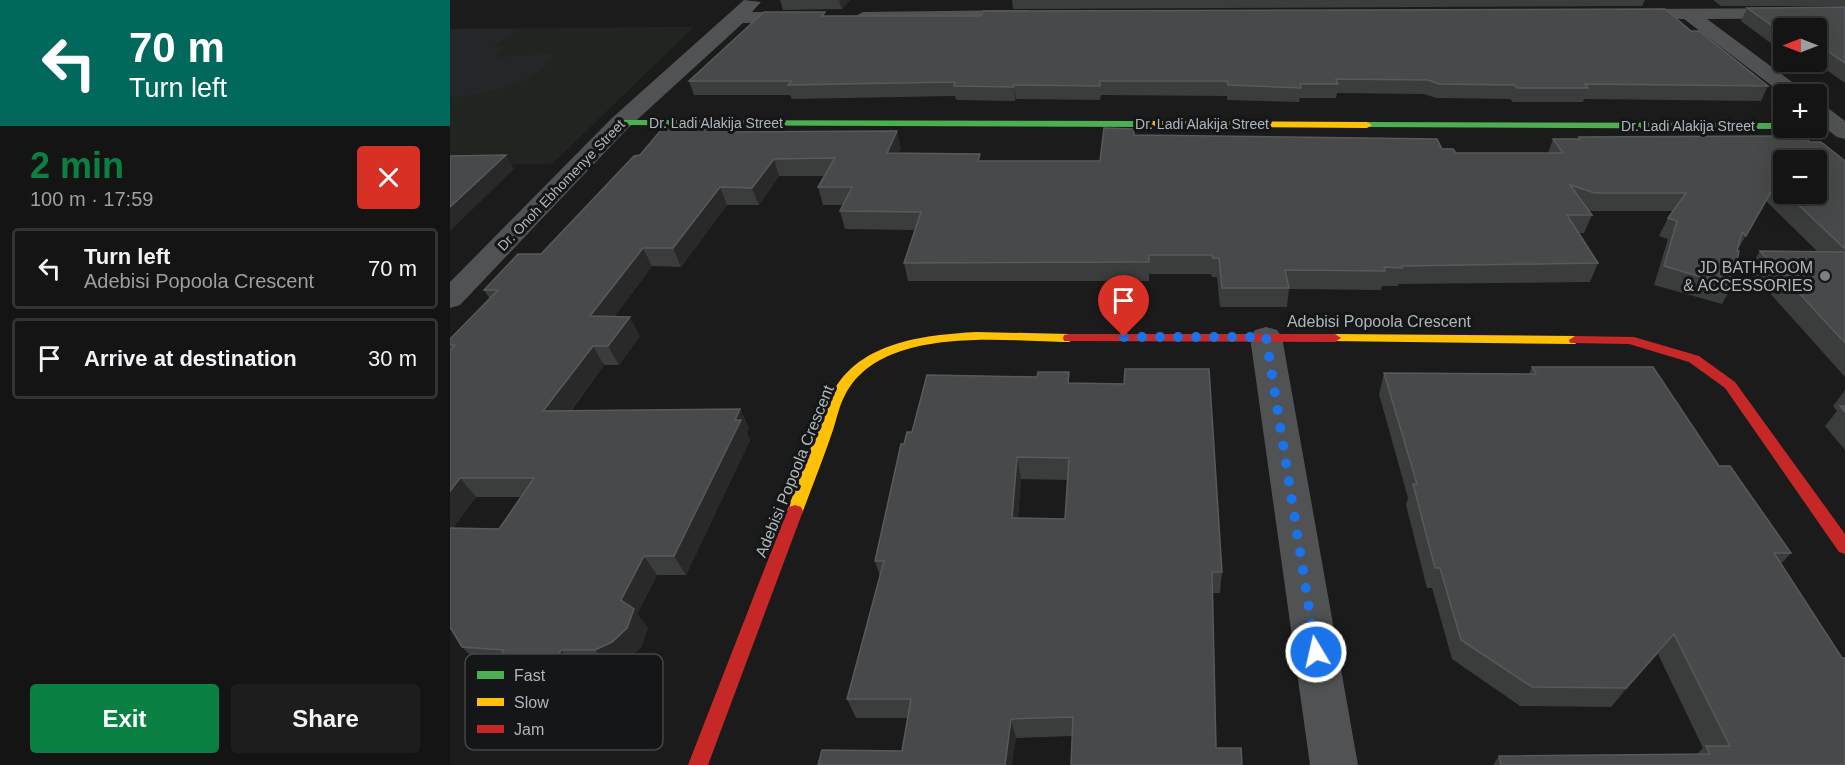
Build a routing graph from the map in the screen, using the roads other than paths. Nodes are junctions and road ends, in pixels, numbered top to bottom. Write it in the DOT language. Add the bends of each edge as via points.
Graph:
graph roads {
  1 [pos="754,0"];
  2 [pos="975,8"];
  3 [pos="1687,13"];
  4 [pos="1845,13"];
  5 [pos="1603,14"];
  6 [pos="1043,15"];
  7 [pos="820,17"];
  8 [pos="843,17"];
  9 [pos="738,18"];
  10 [pos="1783,84"];
  11 [pos="620,123"];
  12 [pos="1773,126"];
  13 [pos="450,299"];
  14 [pos="1266,337"];
  15 [pos="1845,547"];
  16 [pos="698,765"];
  17 [pos="1334,765"];
  1 -- 9 [label="street, Dr. Onoh Ebhomenye Street"];
  2 -- 6 [label="street"];
  2 -- 8 [label="street"];
  3 -- 4 [label="street"];
  3 -- 5 [label="street"];
  3 -- 10 [label="street"];
  7 -- 9 [label="street"];
  9 -- 11 [label="street, Dr. Onoh Ebhomenye Street"];
  11 -- 12 [label="street, Dr. Ladi Alakija Street"];
  11 -- 13 [label="street, Dr. Onoh Ebhomenye Street"];
  14 -- 15 [label="street, Adebisi Popoola Crescent" via="1629,340 1694,359 1730,385"];
  14 -- 16 [label="street, Adebisi Popoola Crescent" via="957,338 890,348 858,367 840,392"];
  14 -- 17 [label="street"];
}
